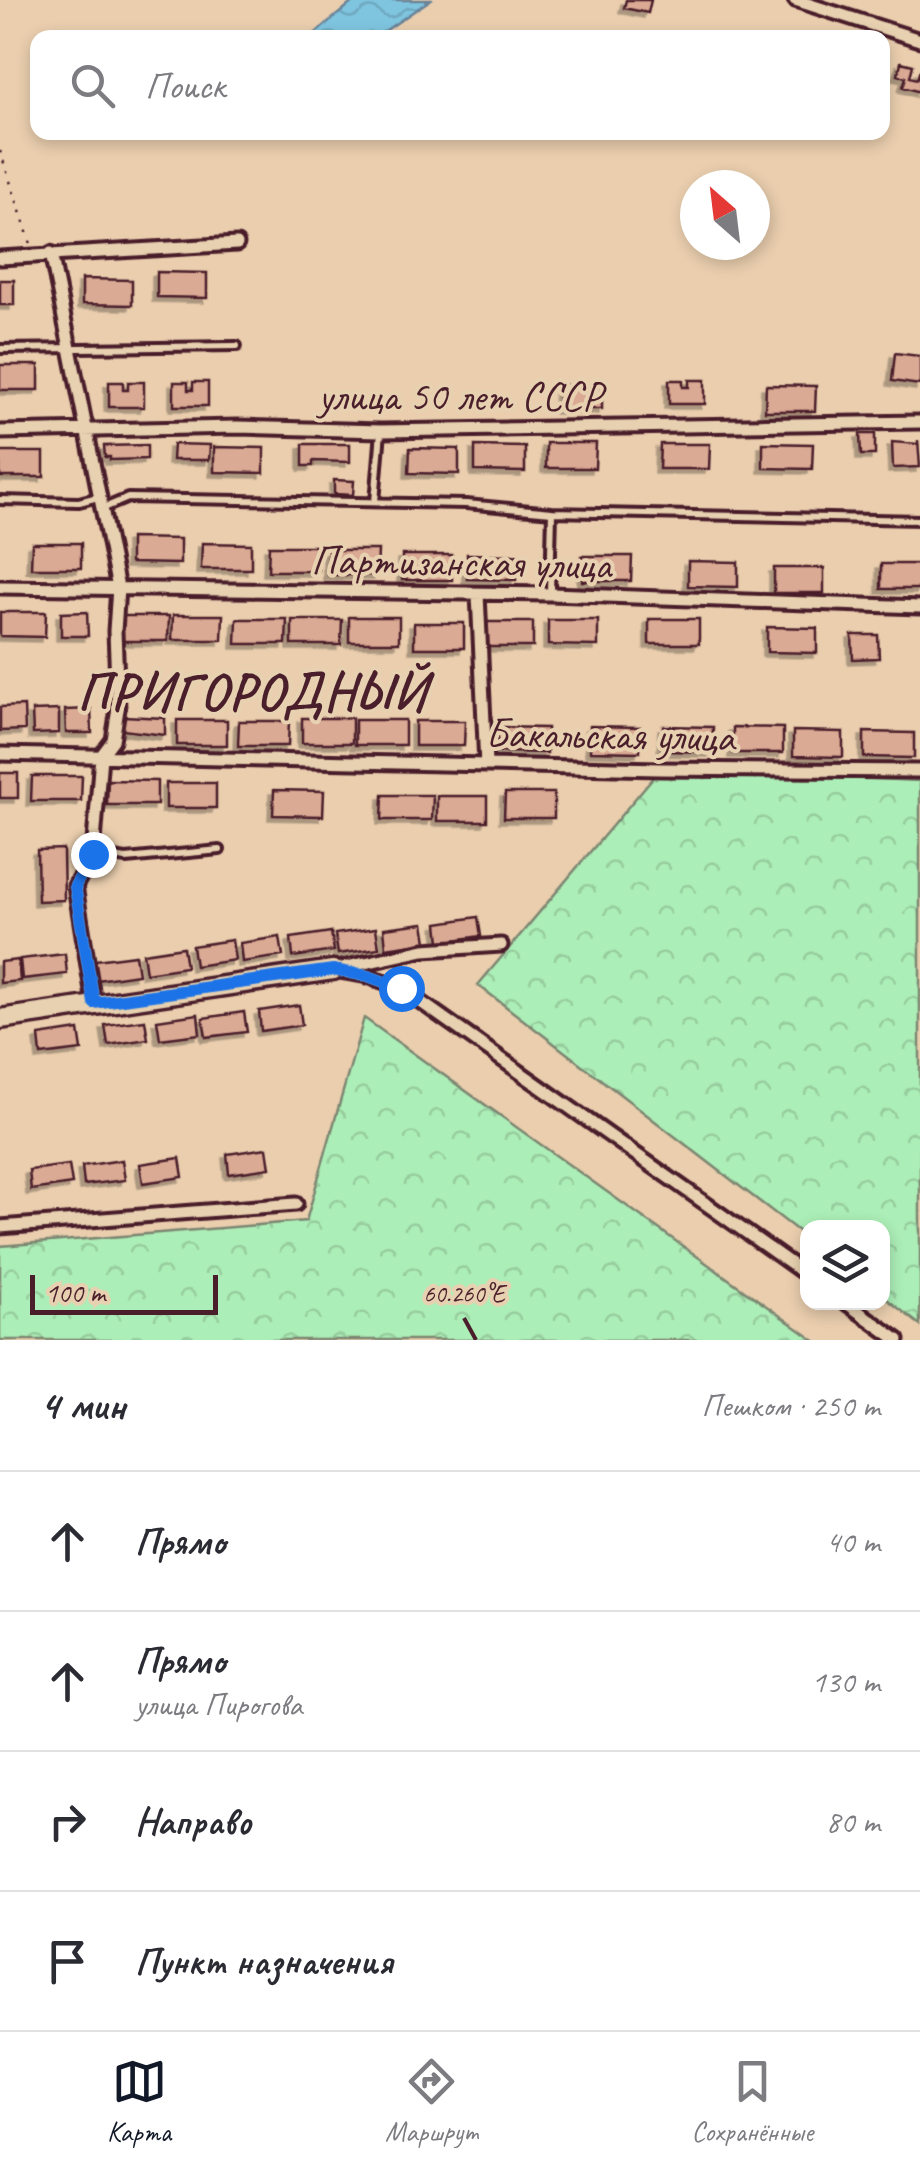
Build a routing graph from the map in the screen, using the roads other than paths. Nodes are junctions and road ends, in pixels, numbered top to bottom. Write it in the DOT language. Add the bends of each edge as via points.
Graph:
graph roads {
  1 [pos="794,0"];
  2 [pos="888,30"];
  3 [pos="890,30"];
  4 [pos="920,40"];
  5 [pos="238,244"];
  6 [pos="50,254"];
  7 [pos="0,258"];
  8 [pos="236,346"];
  9 [pos="68,348"];
  10 [pos="0,349"];
  11 [pos="920,422"];
  12 [pos="84,431"];
  13 [pos="380,431"];
  14 [pos="0,432"];
  15 [pos="0,500"];
  16 [pos="100,502"];
  17 [pos="375,502"];
  18 [pos="552,512"];
  19 [pos="920,520"];
  20 [pos="0,587"];
  21 [pos="118,588"];
  22 [pos="478,594"];
  23 [pos="550,594"];
  24 [pos="920,607"];
  25 [pos="0,754"];
  26 [pos="101,756"];
  27 [pos="486,765"];
  28 [pos="920,770"];
  29 [pos="220,850"];
  30 [pos="93,854"];
  31 [pos="501,945"];
  32 [pos="333,970"];
  33 [pos="94,1003"];
  34 [pos="0,1019"];
  35 [pos="296,1204"];
  36 [pos="0,1228"];
  37 [pos="800,1270"];
  38 [pos="856,1310"];
  39 [pos="898,1340"];
  1 -- 2 [label="street"];
  3 -- 4 [label="street"];
  5 -- 6 [label="street"];
  6 -- 7 [label="street"];
  6 -- 9 [label="street"];
  8 -- 9 [label="lane"];
  9 -- 10 [label="lane"];
  9 -- 12 [label="street"];
  11 -- 13 [label="street, улица 50 лет СССР"];
  12 -- 13 [label="street, улица 50 лет СССР"];
  12 -- 14 [label="street, улица 50 лет СССР"];
  12 -- 16 [label="street"];
  13 -- 17 [label="lane"];
  15 -- 16 [label="lane"];
  16 -- 17 [label="lane"];
  16 -- 21 [label="street"];
  17 -- 18 [label="lane"];
  18 -- 19 [label="lane"];
  18 -- 23 [label="lane"];
  20 -- 21 [label="street, Партизанская улица"];
  21 -- 22 [label="street, Партизанская улица"];
  21 -- 26 [label="street" via="118,709 114,740"];
  22 -- 23 [label="street, Партизанская улица"];
  22 -- 27 [label="street"];
  23 -- 24 [label="street, Партизанская улица"];
  25 -- 26 [label="street, Бакальская улица"];
  26 -- 27 [label="street, Бакальская улица"];
  26 -- 30 [label="street"];
  27 -- 28 [label="street, Бакальская улица"];
  29 -- 30 [label="lane" via="126,859"];
  30 -- 33 [label="street" via="75,886"];
  31 -- 32 [label="street" via="424,950"];
  32 -- 33 [label="street"];
  32 -- 37 [label="street" via="401,988"];
  33 -- 34 [label="street"];
  35 -- 36 [label="street"];
  38 -- 39 [label="street"];
}
